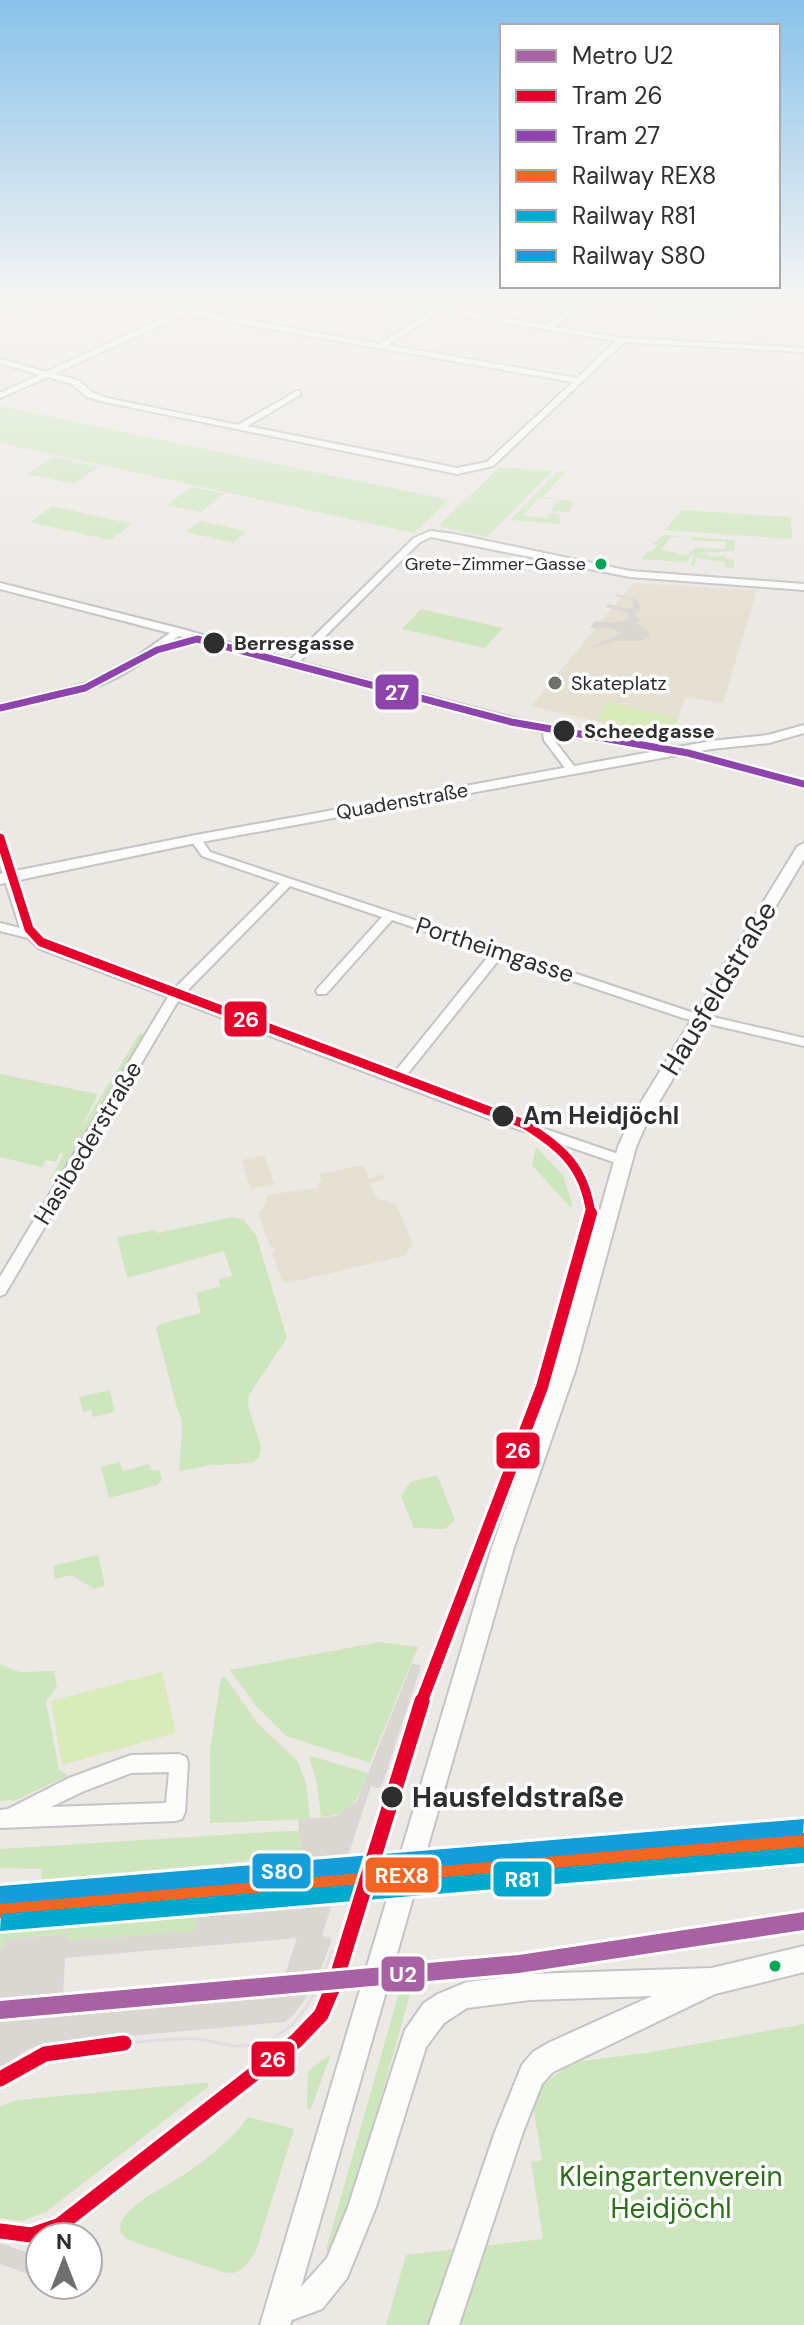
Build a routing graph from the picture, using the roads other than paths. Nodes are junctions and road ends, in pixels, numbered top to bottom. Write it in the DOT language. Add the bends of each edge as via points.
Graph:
graph roads {
  1 [pos="138,406"];
  2 [pos="274,406"];
  3 [pos="552,406"];
  4 [pos="240,427"];
  5 [pos="0,586"];
  6 [pos="804,587"];
  7 [pos="179,631"];
  8 [pos="291,664"];
  9 [pos="0,707"];
  10 [pos="804,729"];
  11 [pos="572,770"];
  12 [pos="196,839"];
  13 [pos="0,847"];
  14 [pos="804,847"];
  15 [pos="6,878"];
  16 [pos="288,881"];
  17 [pos="390,915"];
  18 [pos="0,927"];
  19 [pos="28,934"];
  20 [pos="499,951"];
  21 [pos="322,991"];
  22 [pos="175,996"];
  23 [pos="701,1019"];
  24 [pos="804,1042"];
  25 [pos="397,1079"];
  26 [pos="622,1160"];
  27 [pos="0,1290"];
  28 [pos="5,1818"];
  29 [pos="804,1959"];
  30 [pos="712,1981"];
  31 [pos="278,2315"];
  32 [pos="444,2325"];
  1 -- 4 [label="street"];
  2 -- 4 [label="street"];
  3 -- 4 [label="street" via="490,464 473,469 443,469"];
  5 -- 7 [label="street"];
  6 -- 8 [label="street" via="630,574 430,534 417,540"];
  7 -- 8 [label="street"];
  7 -- 9 [label="street" via="101,681"];
  8 -- 11 [label="street" via="521,724 549,740"];
  10 -- 11 [label="street, Quadenstraße"];
  11 -- 12 [label="street, Quadenstraße"];
  12 -- 15 [label="street, Quadenstraße"];
  12 -- 16 [label="street, Portheimgasse" via="206,854"];
  13 -- 15 [label="street"];
  14 -- 23 [label="street, Hausfeldstraße"];
  15 -- 19 [label="street"];
  16 -- 17 [label="street, Portheimgasse"];
  16 -- 22 [label="street, Hasibederstraße"];
  17 -- 20 [label="street, Portheimgasse"];
  17 -- 21 [label="street"];
  18 -- 19 [label="street"];
  19 -- 22 [label="street" via="44,946"];
  20 -- 23 [label="street, Portheimgasse"];
  20 -- 25 [label="street"];
  22 -- 25 [label="street"];
  22 -- 27 [label="street, Hasibederstraße"];
  23 -- 24 [label="street, Portheimgasse"];
  23 -- 26 [label="street, Hausfeldstraße" via="638,1122"];
  25 -- 26 [label="street"];
  26 -- 31 [label="street, Hausfeldstraße" via="566,1368 503,1547"];
  28 -- 28 [label="street" via="175,1812 179,1763 131,1764"];
  29 -- 30 [label="street"];
  30 -- 31 [label="street" via="530,1987 467,1995 434,2013 415,2040 337,2268 311,2298"];
  30 -- 32 [label="street" via="538,2067 523,2091"];
}
